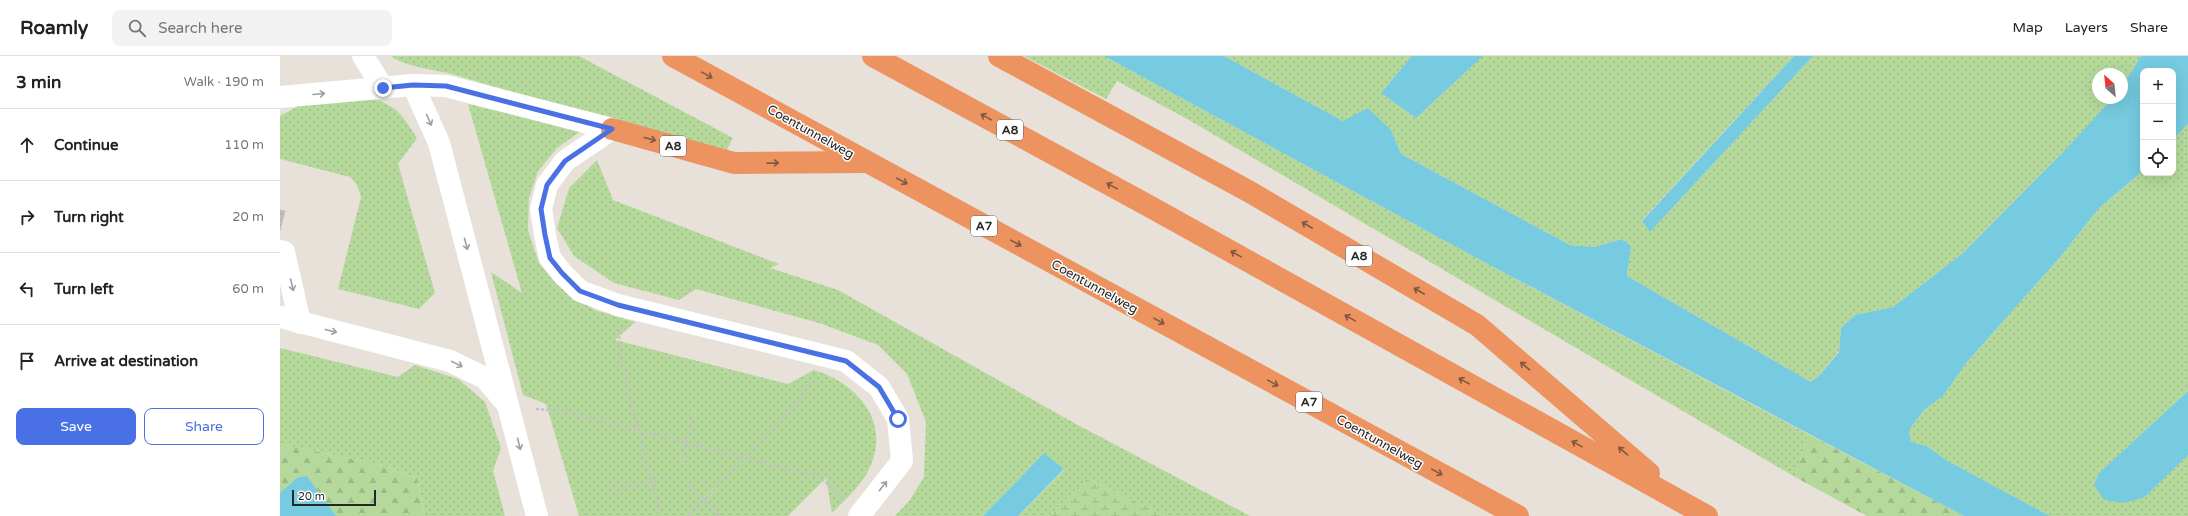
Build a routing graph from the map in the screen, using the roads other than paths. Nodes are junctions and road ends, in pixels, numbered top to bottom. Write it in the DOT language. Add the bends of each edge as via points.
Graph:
graph roads {
  1 [pos="363,56"];
  2 [pos="673,56"];
  3 [pos="873,56"];
  4 [pos="999,56"];
  5 [pos="413,85"];
  6 [pos="383,88"];
  7 [pos="280,97"];
  8 [pos="612,129"];
  9 [pos="868,162"];
  10 [pos="280,251"];
  11 [pos="290,320"];
  12 [pos="509,406"];
  13 [pos="1685,504"];
  14 [pos="537,516"];
  15 [pos="859,516"];
  16 [pos="1518,516"];
  17 [pos="1707,516"];
  1 -- 6 [label="lane"];
  2 -- 9 [label="highway, Coentunnelweg / A7, one-way"];
  13 -- 3 [label="highway, A8, one-way"];
  13 -- 4 [label="highway, A8, one-way" via="1477,325 1250,192"];
  5 -- 6 [label="lane, A8"];
  5 -- 8 [label="lane, A8" via="446,86"];
  5 -- 12 [label="lane, one-way" via="440,143"];
  7 -- 6 [label="lane, A8, one-way"];
  8 -- 9 [label="highway, A8, one-way" via="734,163"];
  15 -- 8 [label="lane, one-way" via="902,462 898,419 879,387 846,361 618,305 580,291 550,258 541,209 547,185 565,161"];
  9 -- 16 [label="highway, Coentunnelweg / A7, one-way"];
  10 -- 11 [label="lane, one-way" via="284,252"];
  11 -- 12 [label="lane, one-way" via="450,361 485,378"];
  12 -- 14 [label="lane, one-way"];
  13 -- 17 [label="highway, A8"];
}
